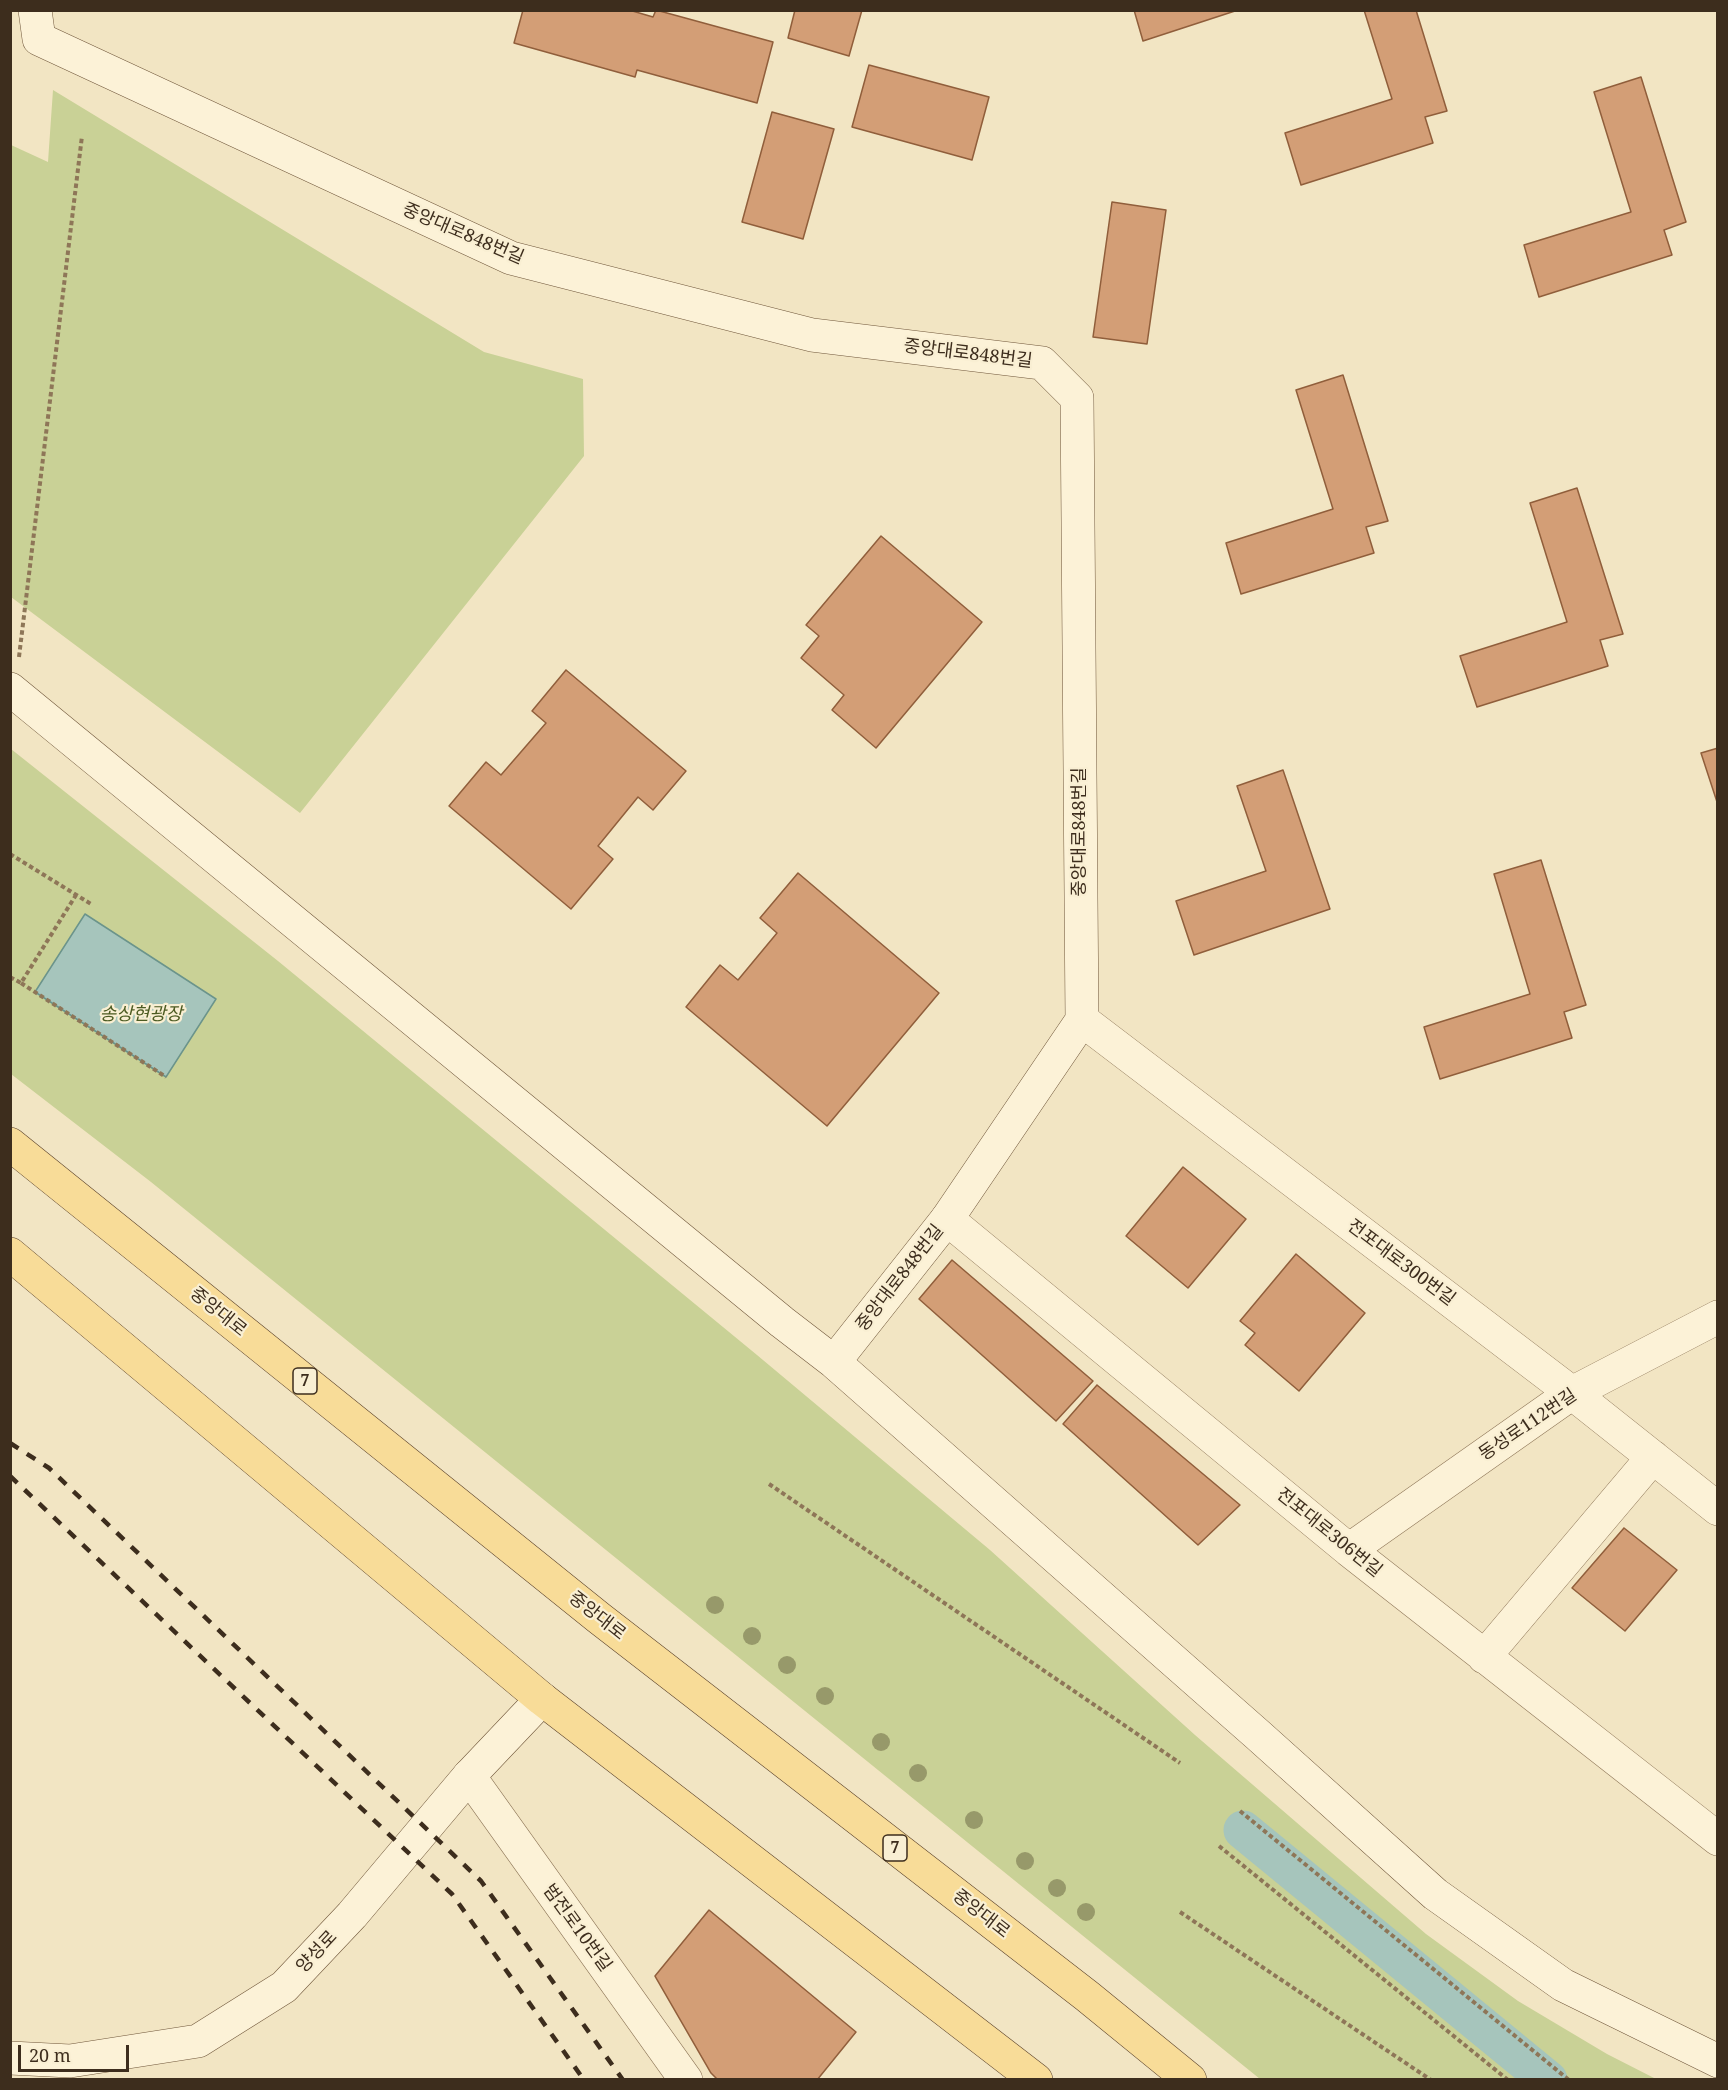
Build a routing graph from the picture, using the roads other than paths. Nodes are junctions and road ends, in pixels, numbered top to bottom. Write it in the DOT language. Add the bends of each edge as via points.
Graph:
graph roads {
  1 [pos="37,25"];
  2 [pos="13,690"];
  3 [pos="1082,1020"];
  4 [pos="10,1144"];
  5 [pos="947,1219"];
  6 [pos="10,1254"];
  7 [pos="1718,1317"];
  8 [pos="834,1362"];
  9 [pos="1572,1393"];
  10 [pos="1653,1457"];
  11 [pos="1718,1509"];
  12 [pos="1349,1550"];
  13 [pos="1484,1657"];
  14 [pos="542,1699"];
  15 [pos="469,1776"];
  16 [pos="1718,1839"];
  17 [pos="10,2058"];
  18 [pos="1718,2061"];
  19 [pos="686,2079"];
  20 [pos="1036,2079"];
  21 [pos="1190,2079"];
  1 -- 3 [label="street, 중앙대로848번길" via="511,258 812,335 1042,363 1077,398"];
  2 -- 8 [label="street"];
  3 -- 5 [label="street, 중앙대로848번길"];
  3 -- 9 [label="street, 전포대로300번길"];
  4 -- 21 [label="main road, 중앙대로 / 7" via="599,1618"];
  5 -- 8 [label="street, 중앙대로848번길"];
  5 -- 12 [label="street, 전포대로306번길"];
  6 -- 14 [label="main road"];
  7 -- 9 [label="street, 동성로112번길"];
  8 -- 18 [label="street" via="1435,1894 1563,1985"];
  9 -- 10 [label="street, 전포대로300번길"];
  9 -- 12 [label="street, 동성로112번길"];
  10 -- 11 [label="street, 전포대로300번길"];
  10 -- 13 [label="street"];
  12 -- 13 [label="street, 전포대로306번길"];
  13 -- 16 [label="street, 전포대로306번길"];
  14 -- 15 [label="street, 양성로"];
  14 -- 20 [label="main road"];
  15 -- 17 [label="street, 양성로" via="352,1916 284,1988 198,2041 70,2061"];
  15 -- 19 [label="street, 범전로10번길"];
}
